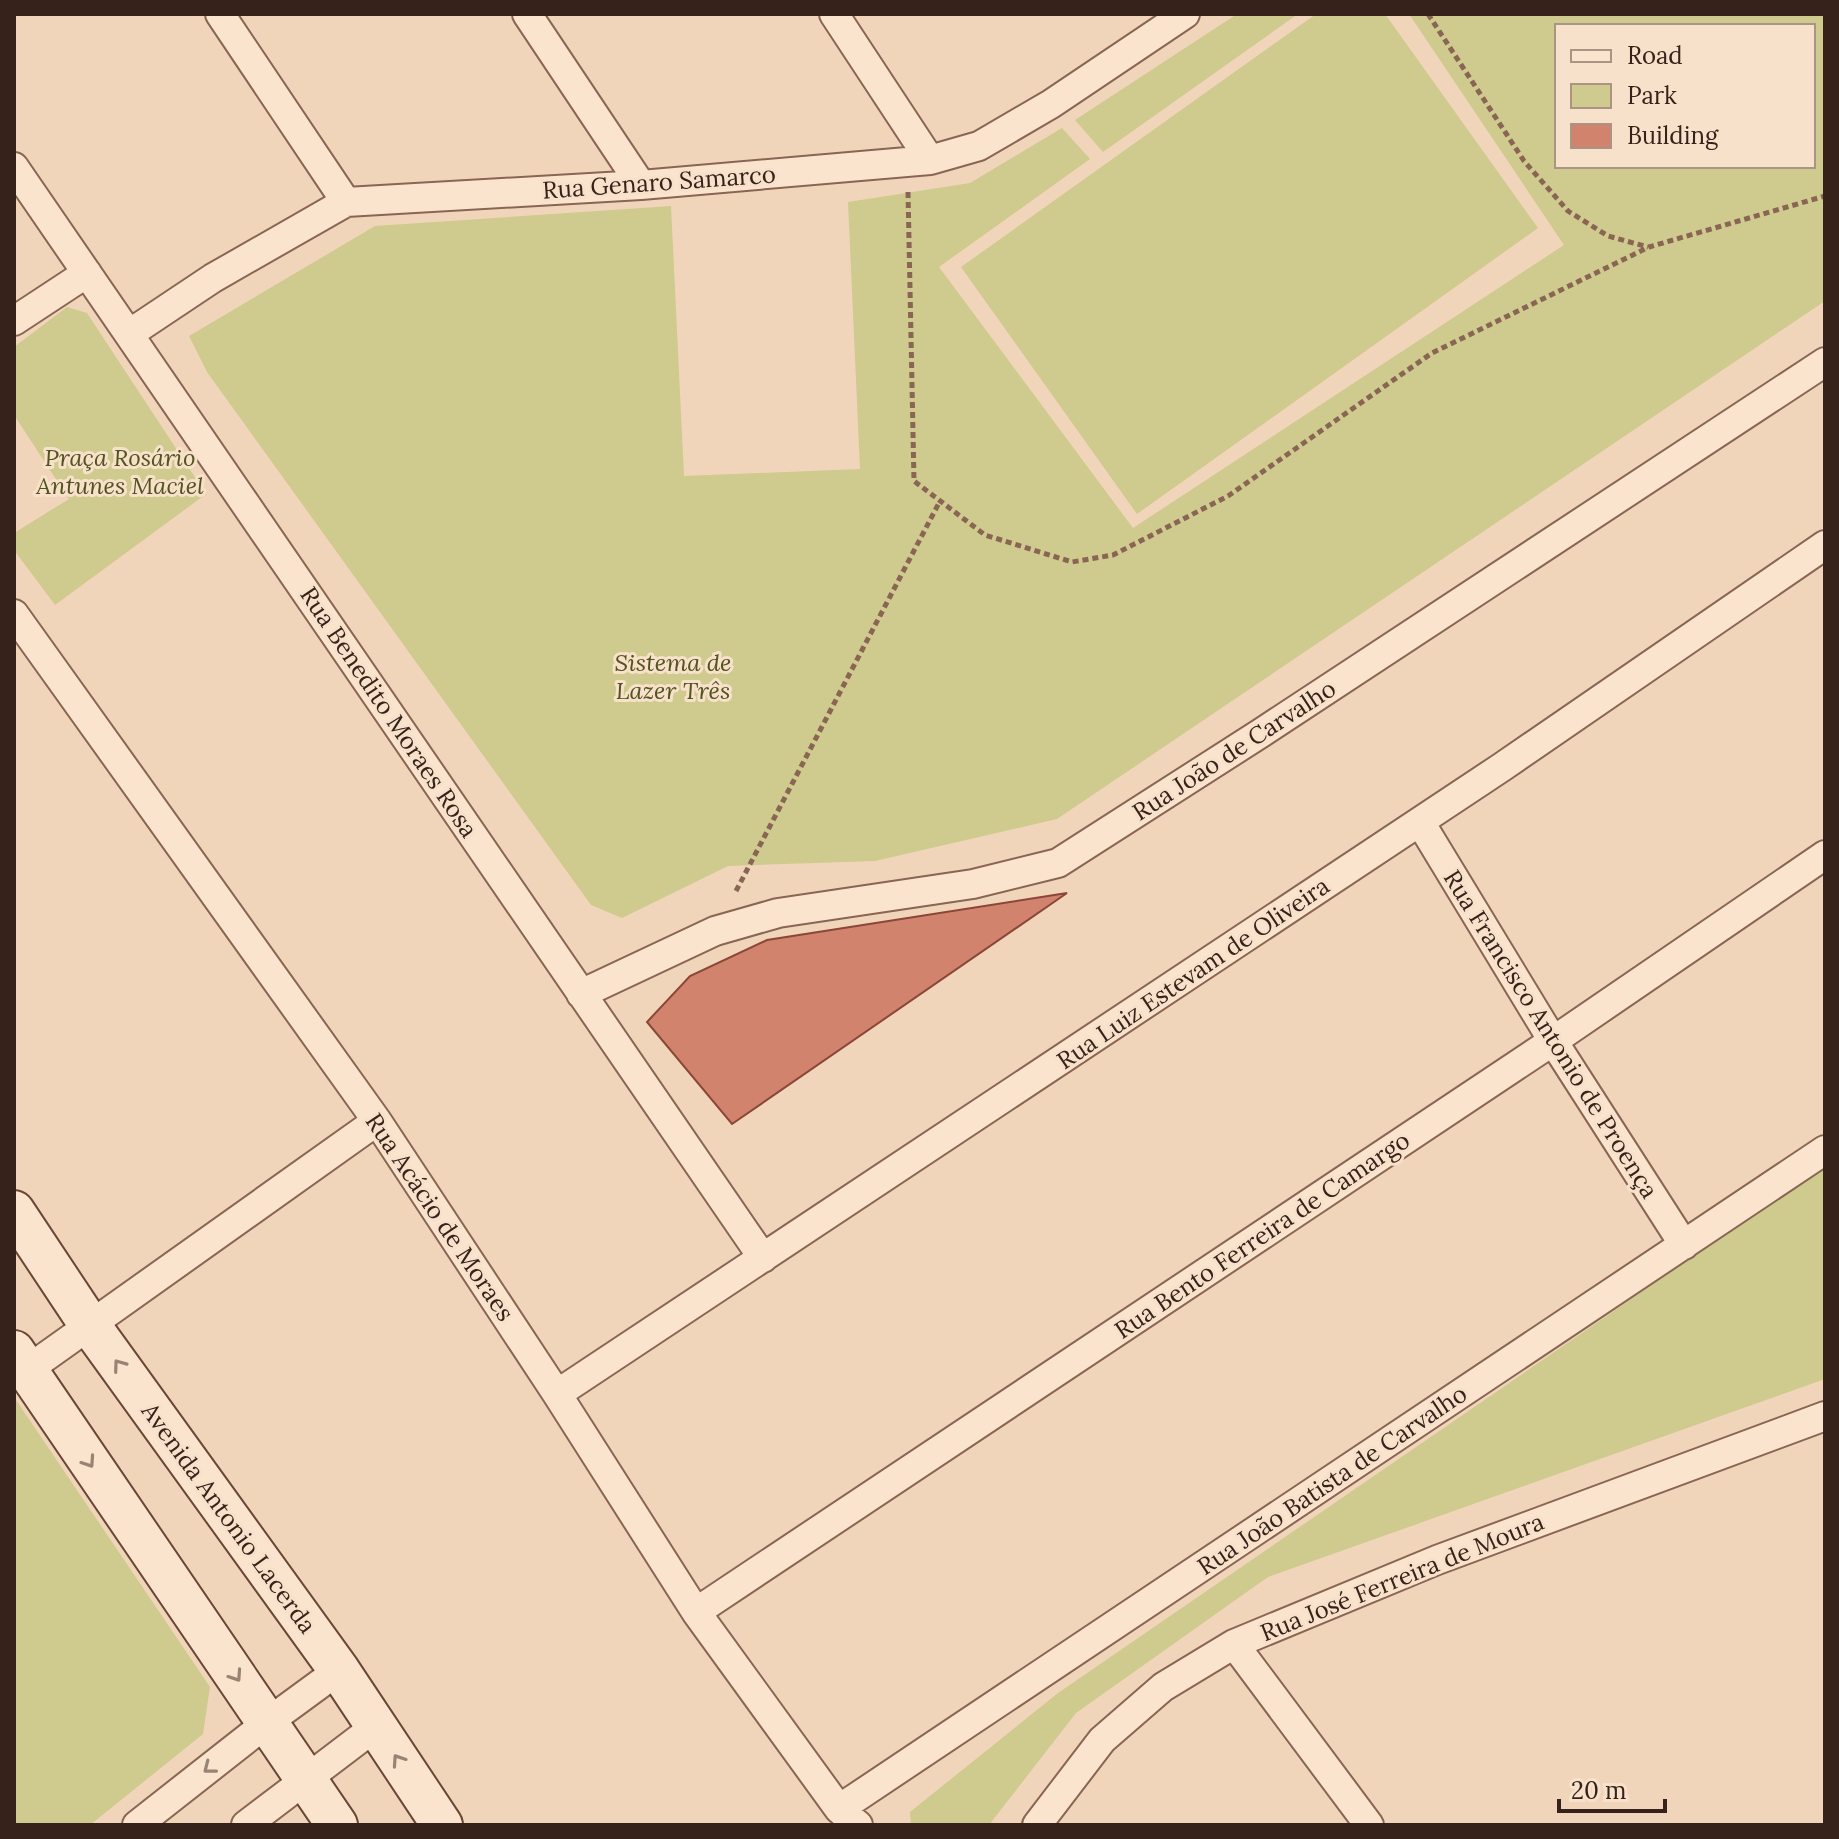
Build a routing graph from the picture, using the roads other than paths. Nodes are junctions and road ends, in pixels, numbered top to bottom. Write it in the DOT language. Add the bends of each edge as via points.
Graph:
graph roads {
  1 [pos="220,14"];
  2 [pos="527,14"];
  3 [pos="834,14"];
  4 [pos="1185,14"];
  5 [pos="1151,24"];
  6 [pos="919,161"];
  7 [pos="14,167"];
  8 [pos="641,185"];
  9 [pos="346,202"];
  10 [pos="87,273"];
  11 [pos="14,321"];
  12 [pos="129,334"];
  13 [pos="1825,362"];
  14 [pos="1825,545"];
  15 [pos="14,614"];
  16 [pos="1420,822"];
  17 [pos="1825,855"];
  18 [pos="581,994"];
  19 [pos="1553,1041"];
  20 [pos="377,1121"];
  21 [pos="1825,1150"];
  22 [pos="14,1211"];
  23 [pos="1684,1245"];
  24 [pos="763,1258"];
  25 [pos="89,1324"];
  26 [pos="20,1360"];
  27 [pos="557,1394"];
  28 [pos="1825,1416"];
  29 [pos="696,1612"];
  30 [pos="1234,1644"];
  31 [pos="339,1670"];
  32 [pos="268,1722"];
  33 [pos="375,1727"];
  34 [pos="306,1778"];
  35 [pos="848,1817"];
  36 [pos="137,1825"];
  37 [pos="246,1825"];
  38 [pos="337,1825"];
  39 [pos="442,1825"];
  40 [pos="1037,1825"];
  41 [pos="1369,1825"];
  1 -- 9 [label="street"];
  2 -- 8 [label="street"];
  3 -- 6 [label="street"];
  4 -- 5 [label="street, Rua Genaro Samarco"];
  5 -- 6 [label="street, Rua Genaro Samarco" via="1051,104 979,146"];
  6 -- 8 [label="street, Rua Genaro Samarco"];
  7 -- 10 [label="street, Rua Benedito Moraes Rosa"];
  8 -- 9 [label="street, Rua Genaro Samarco"];
  9 -- 12 [label="street, Rua Genaro Samarco" via="213,278"];
  10 -- 11 [label="street"];
  10 -- 12 [label="street, Rua Benedito Moraes Rosa"];
  12 -- 18 [label="street, Rua Benedito Moraes Rosa"];
  13 -- 18 [label="street, Rua João de Carvalho" via="1058,863 973,884 778,913 715,931"];
  14 -- 16 [label="street, Rua Luiz Estevam de Oliveira"];
  15 -- 20 [label="street, Rua Acácio de Moraes"];
  16 -- 19 [label="street, Rua Francisco Antonio de Proença"];
  16 -- 24 [label="street, Rua Luiz Estevam de Oliveira"];
  17 -- 19 [label="street, Rua Bento Ferreira de Camargo"];
  18 -- 24 [label="street, Rua Benedito Moraes Rosa"];
  19 -- 23 [label="street, Rua Francisco Antonio de Proença"];
  19 -- 29 [label="street, Rua Bento Ferreira de Camargo"];
  20 -- 25 [label="street"];
  20 -- 27 [label="street, Rua Acácio de Moraes"];
  21 -- 23 [label="street, Rua João Batista de Carvalho"];
  22 -- 25 [label="main road, Avenida Antonio Lacerda"];
  23 -- 35 [label="street, Rua João Batista de Carvalho"];
  24 -- 27 [label="street, Rua Luiz Estevam de Oliveira"];
  25 -- 26 [label="street"];
  31 -- 25 [label="main road, Avenida Antonio Lacerda, one-way"];
  26 -- 32 [label="main road, one-way"];
  27 -- 29 [label="street, Rua Acácio de Moraes"];
  28 -- 30 [label="street, Rua José Ferreira de Moura" via="1437,1560"];
  29 -- 35 [label="street, Rua Acácio de Moraes"];
  30 -- 40 [label="street, Rua José Ferreira de Moura" via="1163,1687 1102,1740"];
  30 -- 41 [label="street"];
  31 -- 32 [label="street"];
  31 -- 33 [label="main road, Avenida Antonio Lacerda"];
  32 -- 34 [label="main road"];
  32 -- 36 [label="street, one-way"];
  33 -- 34 [label="street"];
  39 -- 33 [label="main road, Avenida Antonio Lacerda, one-way"];
  34 -- 37 [label="street"];
  34 -- 38 [label="main road"];
}
